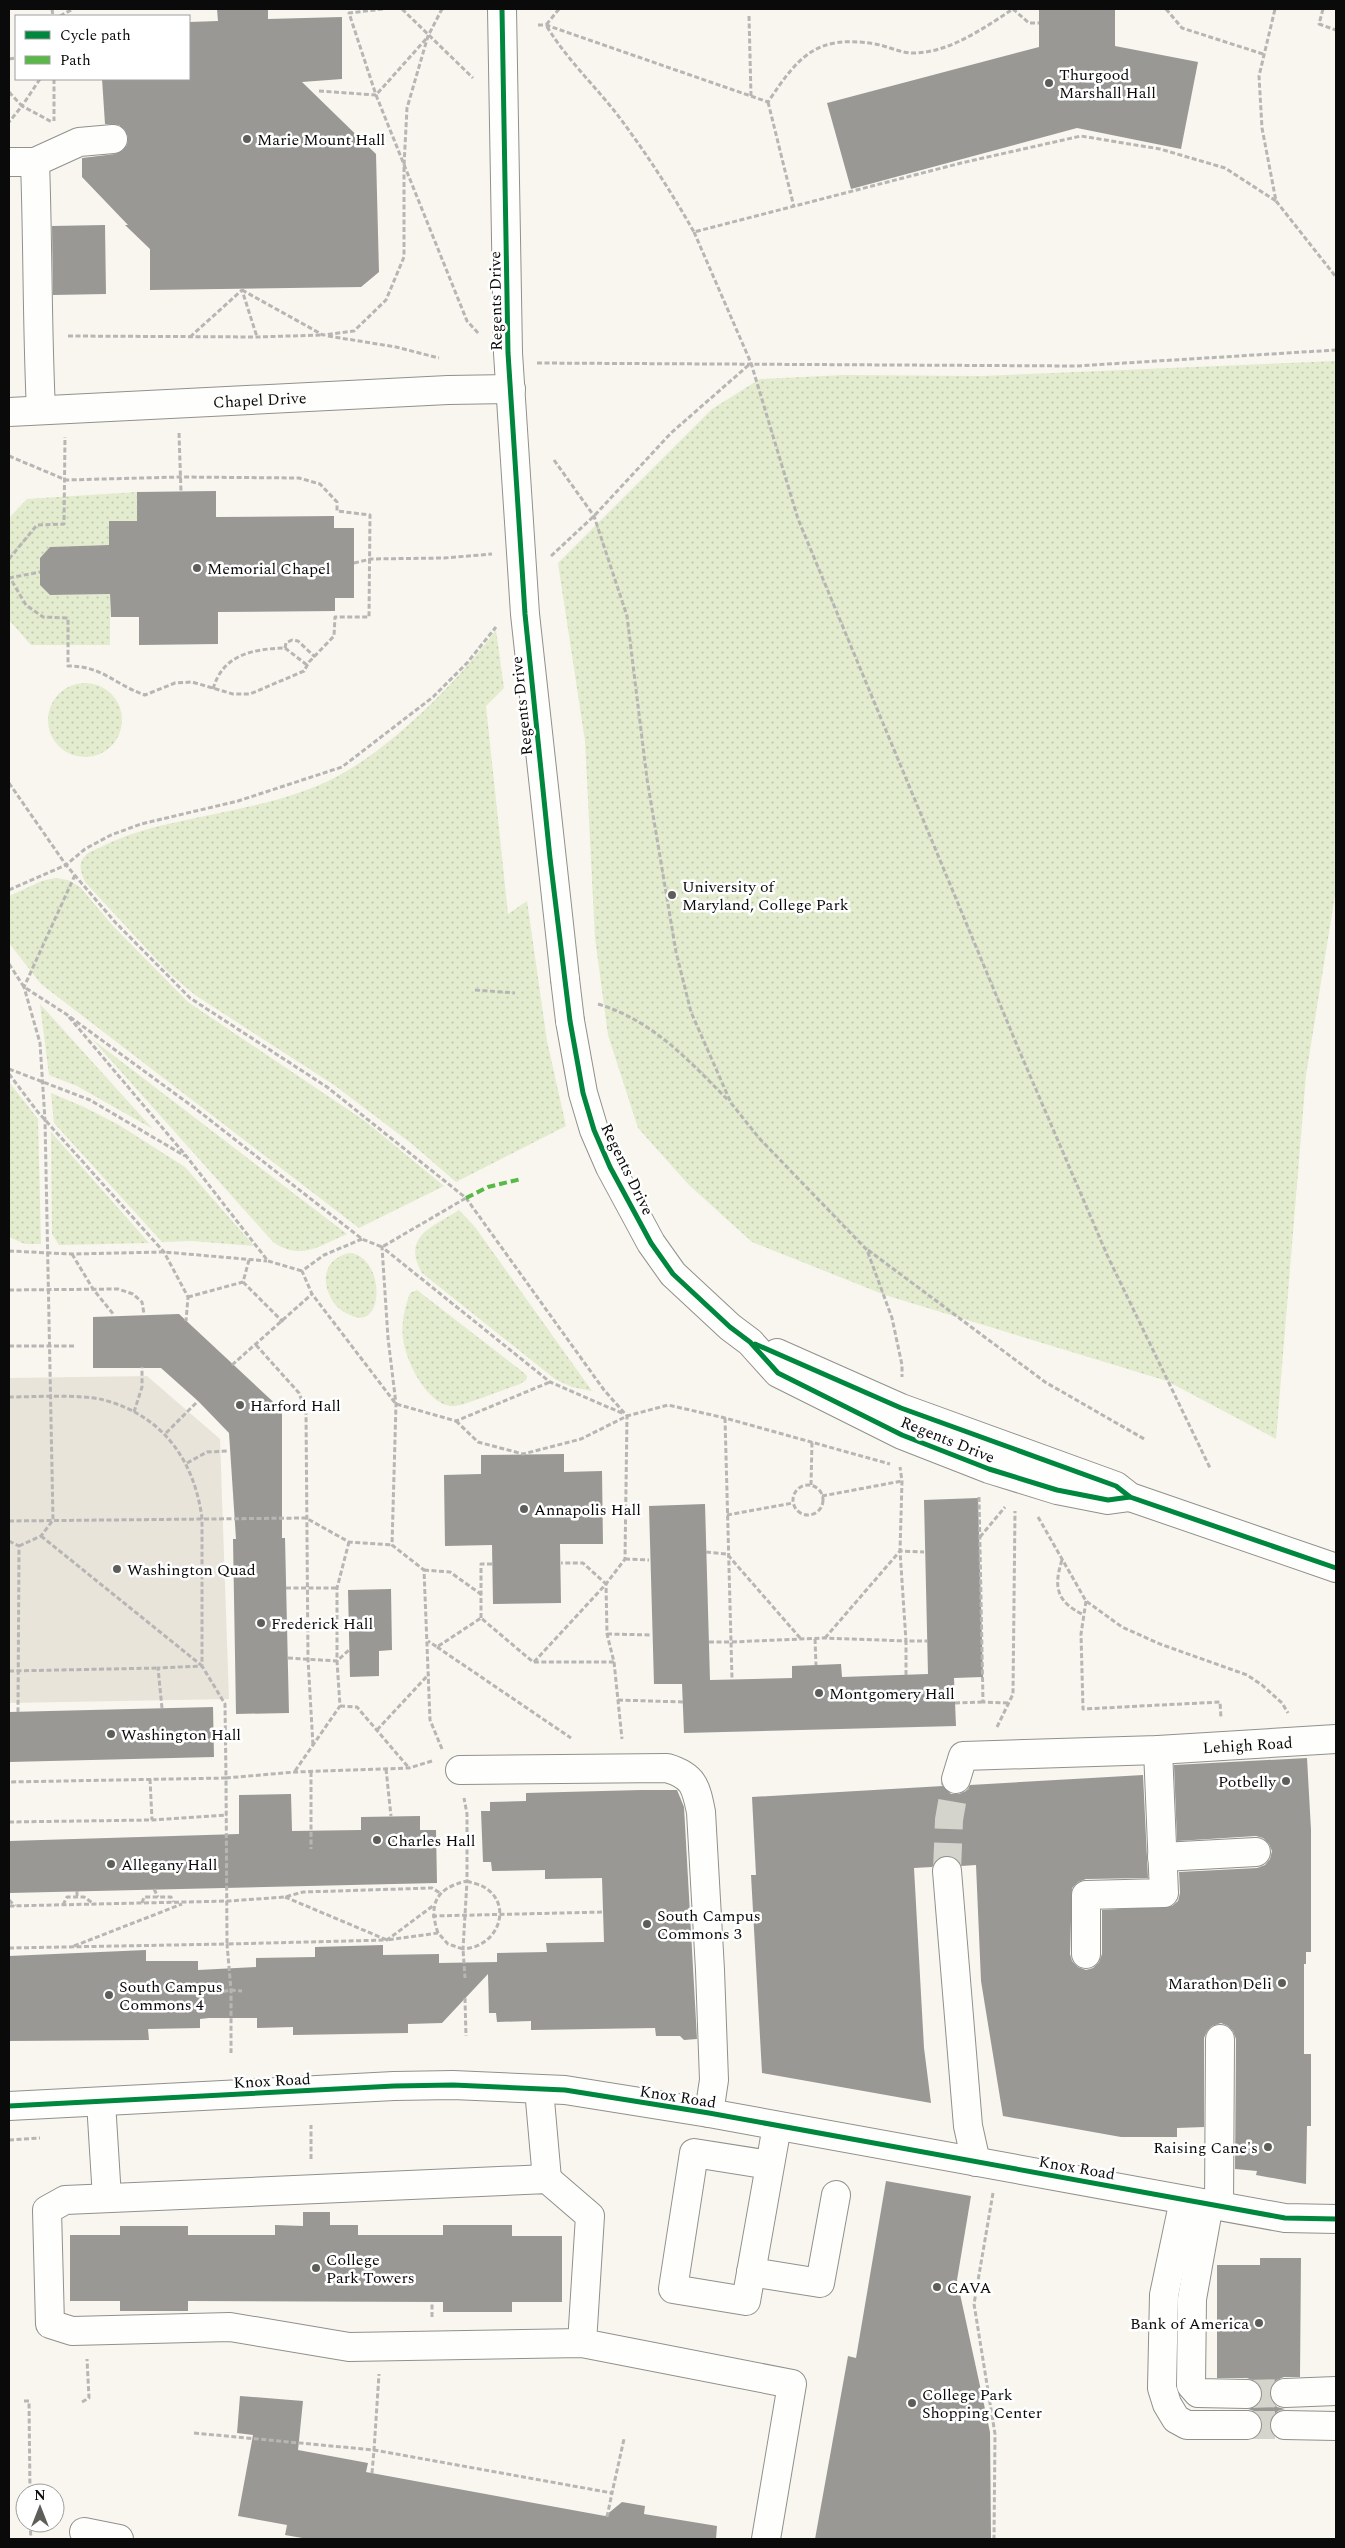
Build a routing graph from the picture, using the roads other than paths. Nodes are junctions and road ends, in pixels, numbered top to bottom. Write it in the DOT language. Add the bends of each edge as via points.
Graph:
graph roads {
  1 [pos="502,9"];
  2 [pos="113,140"];
  3 [pos="22,162"];
  4 [pos="511,389"];
  5 [pos="42,410"];
  6 [pos="9,412"];
  7 [pos="1336,1568"];
  8 [pos="1336,1739"];
  9 [pos="1158,1750"];
  10 [pos="453,1764"];
  11 [pos="956,1779"];
  12 [pos="1256,1852"];
  13 [pos="1162,1857"];
  14 [pos="947,1871"];
  15 [pos="1086,1954"];
  16 [pos="1220,2039"];
  17 [pos="539,2089"];
  18 [pos="101,2102"];
  19 [pos="9,2106"];
  20 [pos="709,2113"];
  21 [pos="777,2126"];
  22 [pos="976,2162"];
  23 [pos="770,2164"];
  24 [pos="547,2179"];
  25 [pos="836,2194"];
  26 [pos="107,2198"];
  27 [pos="1202,2203"];
  28 [pos="1336,2219"];
  29 [pos="751,2272"];
  30 [pos="582,2343"];
  31 [pos="1336,2391"];
  32 [pos="1247,2410"];
  33 [pos="1285,2410"];
  34 [pos="1336,2410"];
  35 [pos="1336,2426"];
  36 [pos="84,2532"];
  37 [pos="119,2539"];
  38 [pos="766,2539"];
  1 -- 4 [label="street, Regents Drive"];
  2 -- 3 [label="street" via="79,142"];
  3 -- 5 [label="street" via="38,234 37,336"];
  4 -- 5 [label="street, Chapel Drive"];
  4 -- 7 [label="street, Regents Drive, bridge" via="527,634 570,1021 583,1093 594,1130 610,1168 650,1243 673,1274 750,1342 900,1408 1116,1486 1130,1497"];
  5 -- 6 [label="street, Chapel Drive"];
  8 -- 9 [label="street, Lehigh Road"];
  9 -- 11 [label="street, Lehigh Road" via="963,1756"];
  9 -- 13 [label="street"];
  10 -- 20 [label="street" via="667,1768 688,1777 696,1788 701,1812 714,2080"];
  12 -- 13 [label="street"];
  13 -- 15 [label="street" via="1164,1893 1086,1895"];
  14 -- 22 [label="street" via="968,2126"];
  16 -- 27 [label="street"];
  17 -- 18 [label="street, Knox Road" via="394,2086"];
  17 -- 20 [label="street, Knox Road" via="564,2090"];
  17 -- 24 [label="street"];
  18 -- 19 [label="street, Knox Road"];
  18 -- 26 [label="street"];
  20 -- 21 [label="street, Knox Road"];
  21 -- 22 [label="street, Knox Road"];
  21 -- 23 [label="street"];
  22 -- 27 [label="street, Knox Road"];
  23 -- 29 [label="street"];
  23 -- 29 [label="street" via="694,2152 673,2289 746,2301"];
  24 -- 26 [label="street"];
  24 -- 30 [label="street" via="590,2216"];
  25 -- 29 [label="street" via="820,2283"];
  26 -- 30 [label="street" via="65,2200 47,2210 50,2324 72,2331 230,2327 349,2347"];
  27 -- 28 [label="street, Knox Road" via="1285,2218"];
  27 -- 32 [label="street" via="1164,2295 1162,2388 1171,2412 1187,2425"];
  30 -- 38 [label="street" via="792,2384"];
  31 -- 33 [label="street"];
  33 -- 34 [label="street"];
  33 -- 35 [label="street"];
  36 -- 37 [label="street"];
}
